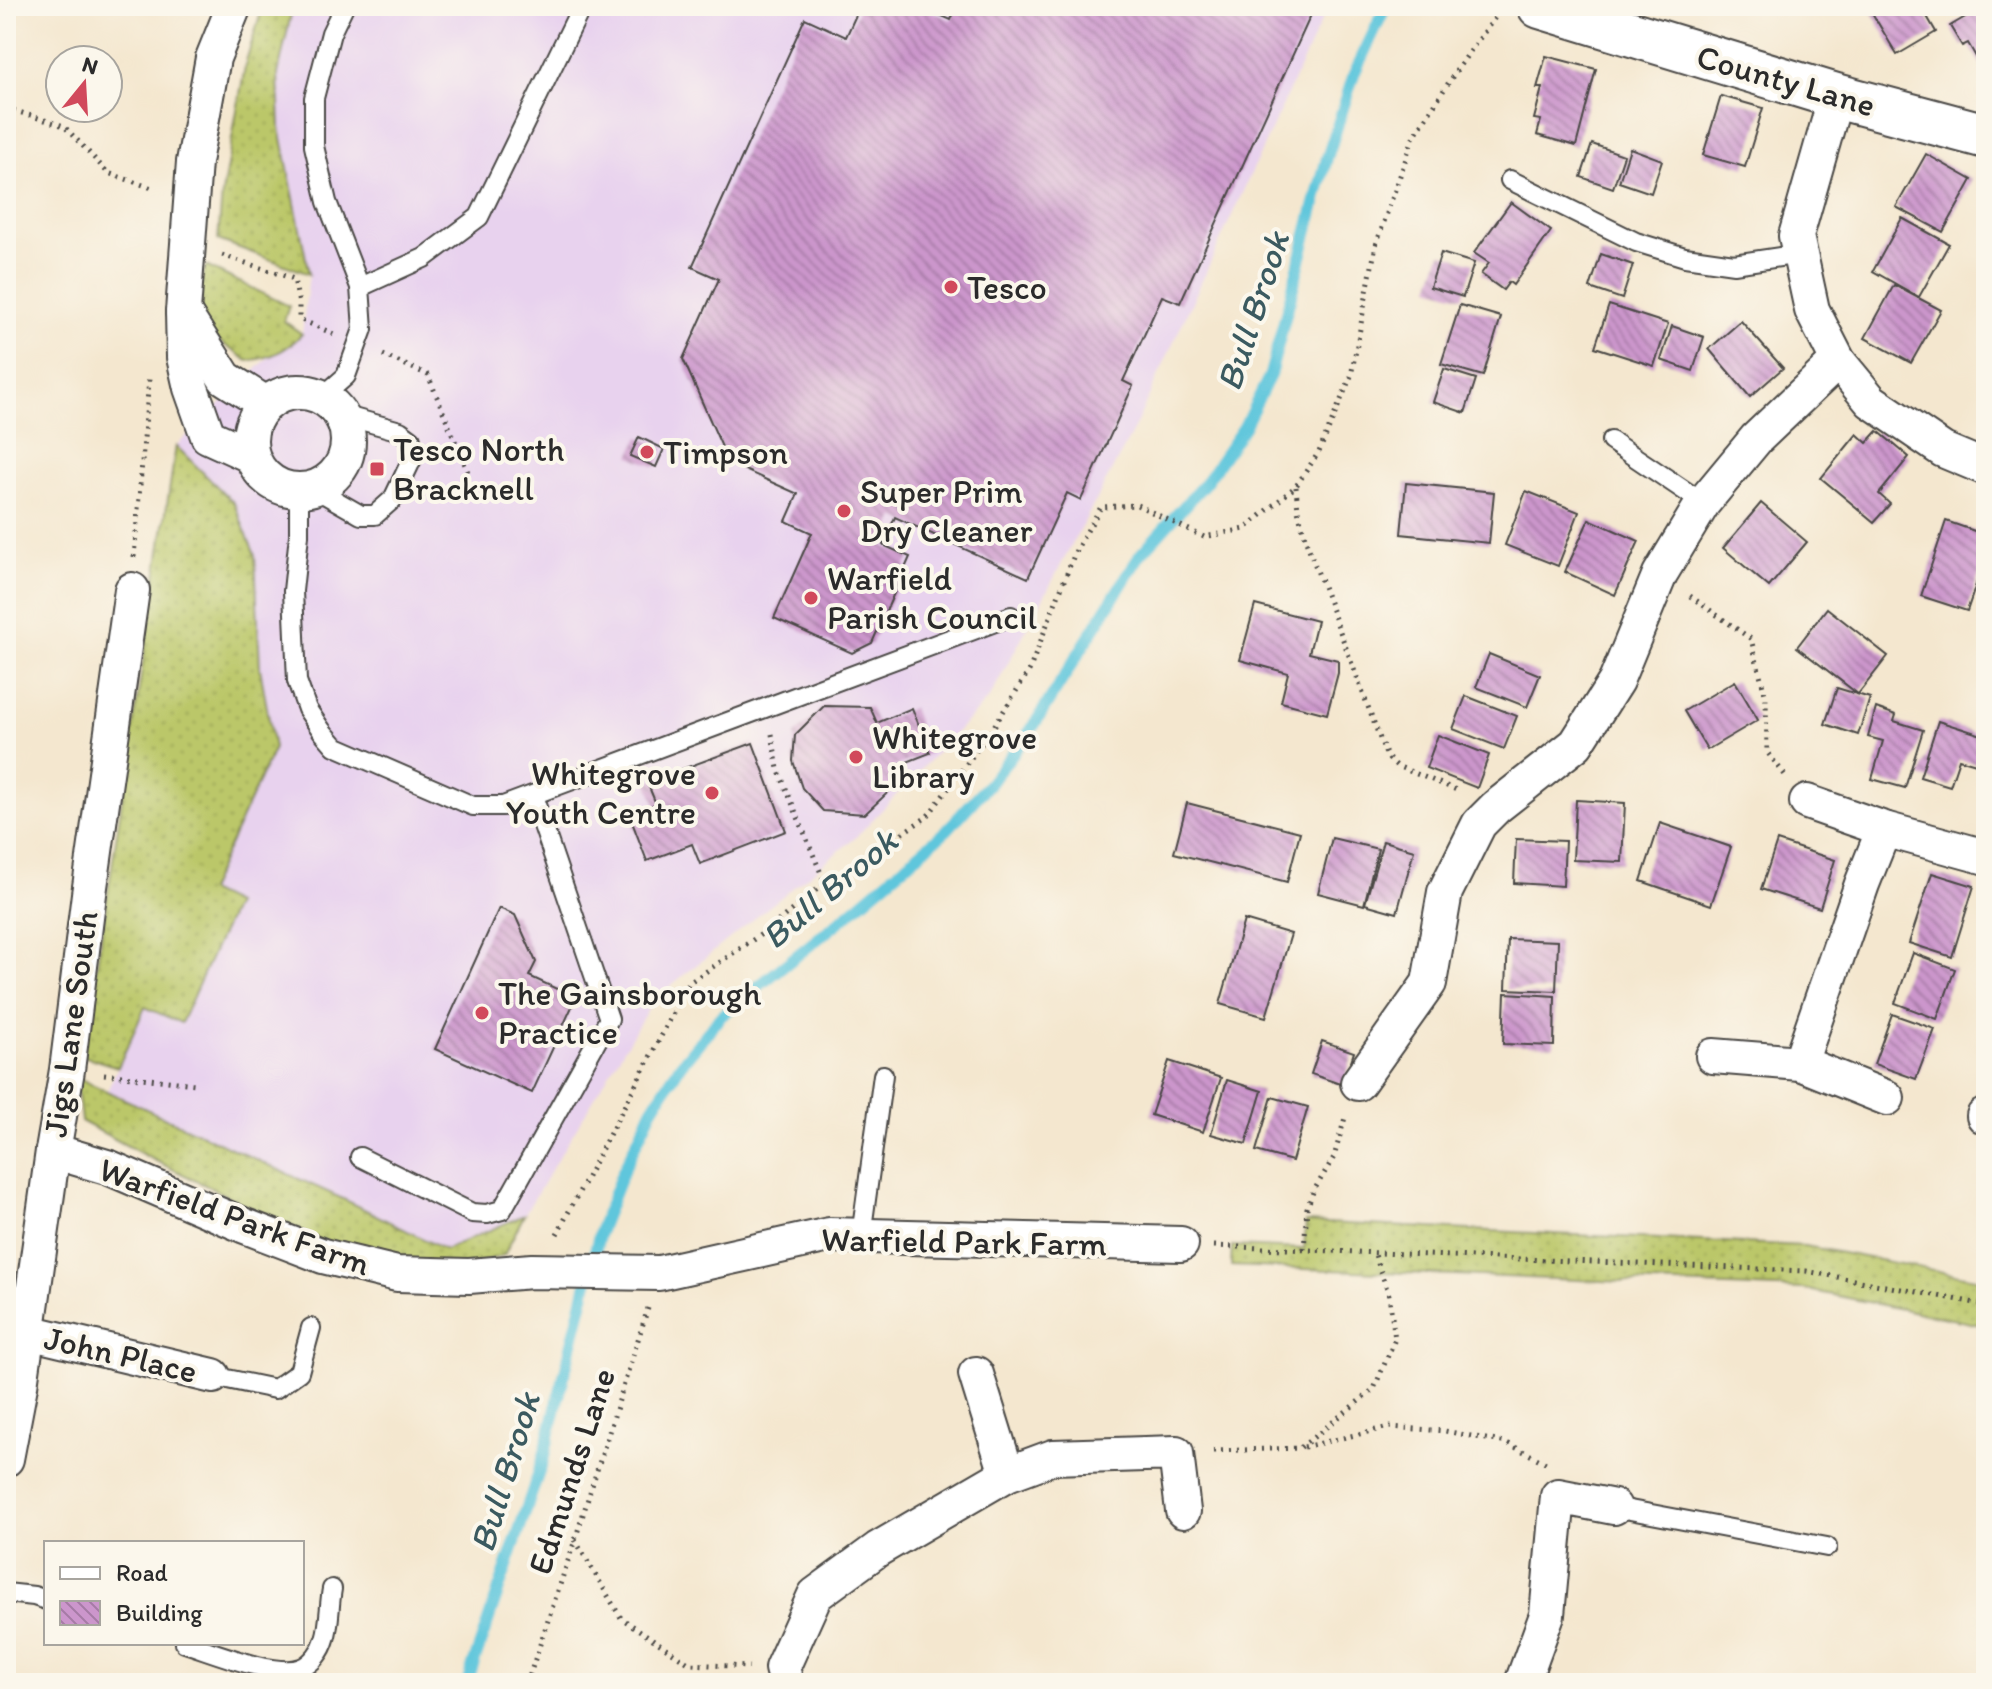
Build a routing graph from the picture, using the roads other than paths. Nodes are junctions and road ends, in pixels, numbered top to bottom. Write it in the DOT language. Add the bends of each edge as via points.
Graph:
graph roads {
  1 [pos="234,6"];
  2 [pos="344,6"];
  3 [pos="582,6"];
  4 [pos="1540,6"];
  5 [pos="1836,96"];
  6 [pos="1986,136"];
  7 [pos="1510,180"];
  8 [pos="1800,254"];
  9 [pos="360,287"];
  10 [pos="183,312"];
  11 [pos="1838,361"];
  12 [pos="266,404"];
  13 [pos="330,406"];
  14 [pos="1611,441"];
  15 [pos="252,456"];
  16 [pos="1986,468"];
  17 [pos="306,488"];
  18 [pos="1703,503"];
  19 [pos="132,590"];
  20 [pos="1011,616"];
  21 [pos="533,796"];
  22 [pos="1807,802"];
  23 [pos="1884,829"];
  24 [pos="1986,857"];
  25 [pos="1713,1056"];
  26 [pos="1800,1063"];
  27 [pos="883,1075"];
  28 [pos="1358,1083"];
  29 [pos="1887,1098"];
  30 [pos="53,1151"];
  31 [pos="360,1157"];
  32 [pos="861,1236"];
  33 [pos="1181,1244"];
  34 [pos="311,1328"];
  35 [pos="28,1332"];
  36 [pos="976,1374"];
  37 [pos="213,1376"];
  38 [pos="6,1459"];
  39 [pos="1007,1474"];
  40 [pos="1614,1507"];
  41 [pos="1183,1511"];
  42 [pos="1827,1547"];
  43 [pos="332,1589"];
  44 [pos="6,1593"];
  45 [pos="44,1599"];
  46 [pos="192,1645"];
  47 [pos="784,1676"];
  48 [pos="1522,1683"];
  1 -- 10 [label="street" via="213,58 194,162"];
  2 -- 9 [label="lane" via="314,98 314,146 327,202"];
  3 -- 9 [label="lane" via="479,217 424,258"];
  4 -- 5 [label="street, County Lane"];
  5 -- 6 [label="street, County Lane"];
  5 -- 8 [label="street" via="1796,236"];
  7 -- 8 [label="lane" via="1636,242 1685,257 1734,264"];
  8 -- 11 [label="street" via="1812,310"];
  9 -- 13 [label="lane" via="359,345"];
  10 -- 12 [label="street" via="225,378"];
  10 -- 15 [label="street" via="184,357 208,436"];
  11 -- 16 [label="street" via="1871,401 1943,450"];
  11 -- 18 [label="street" via="1756,439"];
  12 -- 13 [label="street" via="296,392 313,394"];
  12 -- 15 [label="street" via="249,439"];
  13 -- 17 [label="street" via="346,427 346,455 337,472"];
  13 -- 17 [label="lane" via="400,431 411,439 413,457 393,499 375,515 361,515"];
  14 -- 18 [label="lane"];
  15 -- 17 [label="street" via="269,480 284,488"];
  17 -- 21 [label="lane" via="293,591 295,657 307,709 322,731 335,746 473,806 503,806"];
  18 -- 28 [label="street" via="1660,574 1616,681 1576,744 1479,824 1445,892 1429,983"];
  19 -- 30 [label="street, Jigs Lane South"];
  20 -- 21 [label="lane"];
  21 -- 31 [label="lane" via="609,1019 502,1210 472,1213"];
  22 -- 23 [label="street"];
  23 -- 24 [label="street"];
  23 -- 26 [label="street"];
  25 -- 26 [label="street"];
  26 -- 29 [label="street"];
  27 -- 32 [label="lane"];
  30 -- 32 [label="street, Warfield Park Farm" via="110,1168 323,1256 397,1274 659,1273 829,1235"];
  30 -- 35 [label="street, Jigs Lane South"];
  32 -- 33 [label="street, Warfield Park Farm"];
  34 -- 37 [label="lane" via="299,1372 275,1389"];
  35 -- 37 [label="street, John Place"];
  35 -- 38 [label="street, Jigs Lane South"];
  36 -- 39 [label="street"];
  39 -- 41 [label="street" via="1053,1457 1176,1453"];
  39 -- 47 [label="street" via="878,1549 815,1595"];
  40 -- 42 [label="lane"];
  40 -- 48 [label="street" via="1558,1496 1547,1615"];
  43 -- 46 [label="lane" via="325,1640 301,1668 263,1667"];
  44 -- 45 [label="lane"];
}
